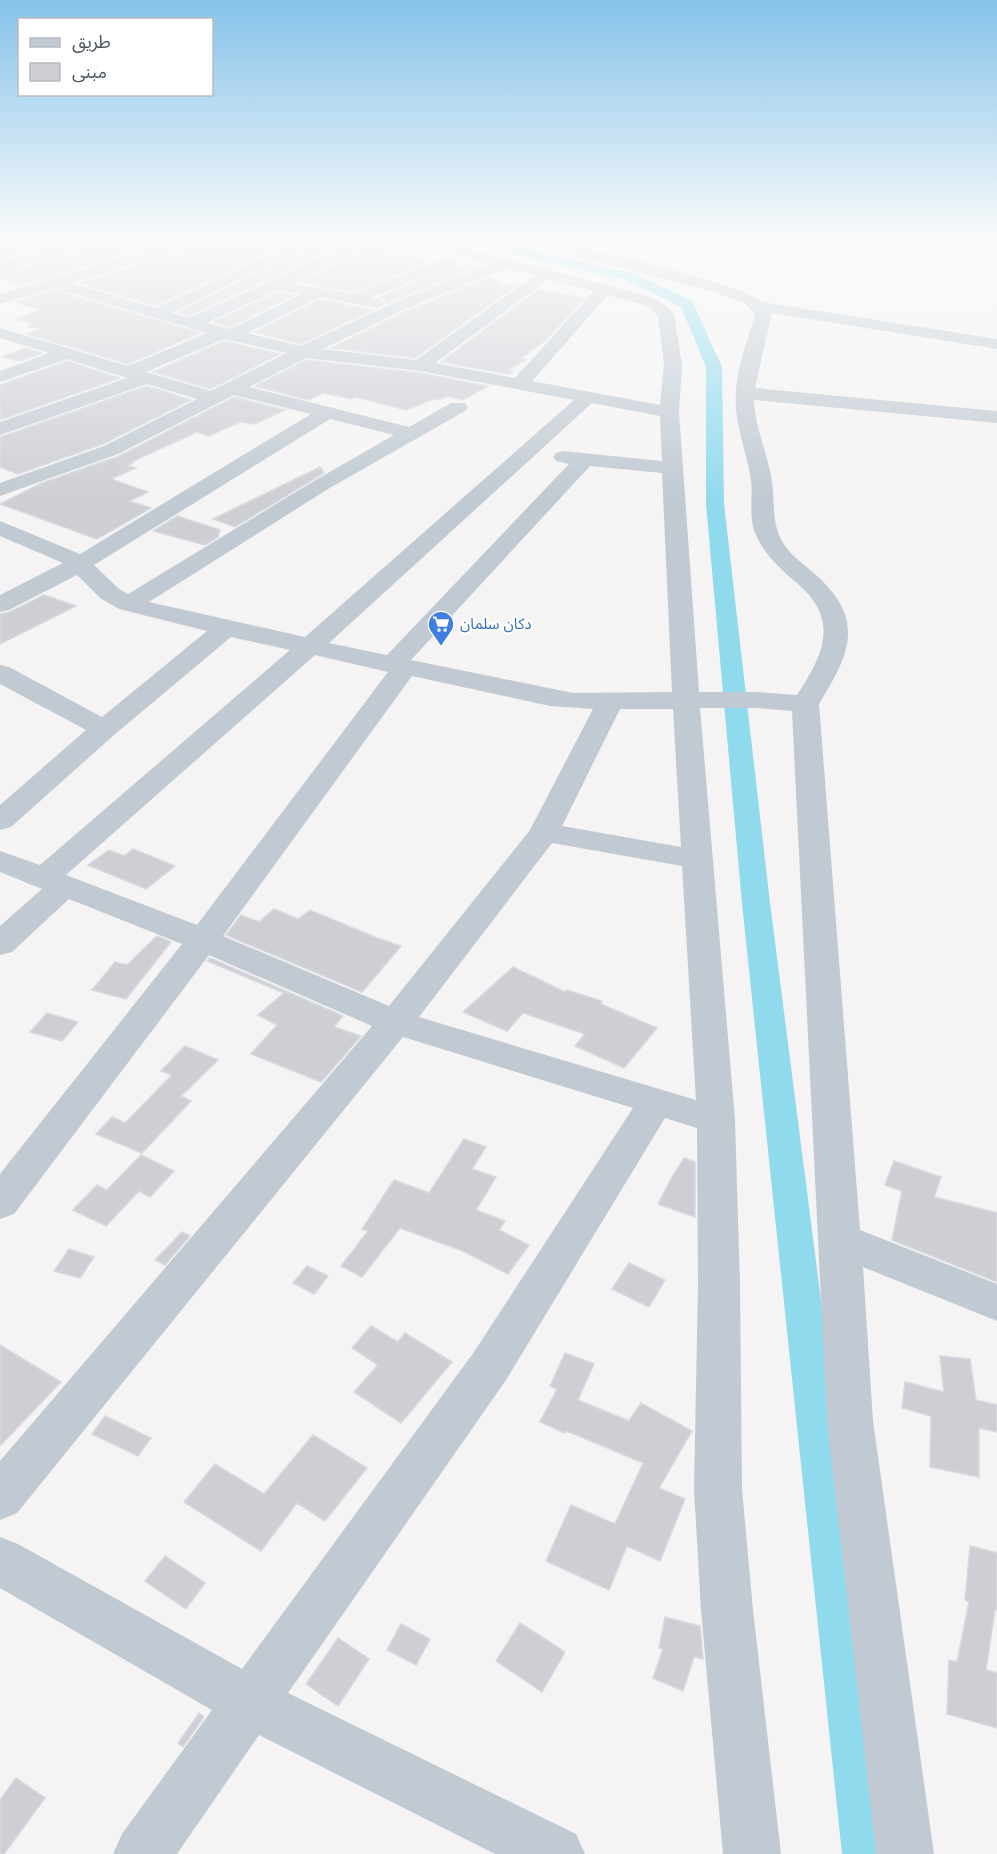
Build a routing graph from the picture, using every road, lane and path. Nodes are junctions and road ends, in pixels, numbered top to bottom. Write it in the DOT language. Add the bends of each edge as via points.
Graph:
graph roads {
  1 [pos="196,326"];
  2 [pos="245,326"];
  3 [pos="358,326"];
  4 [pos="476,326"];
  5 [pos="572,326"];
  6 [pos="668,326"];
  7 [pos="760,326"];
  8 [pos="881,326"];
  9 [pos="0,333"];
  10 [pos="227,334"];
  11 [pos="31,342"];
  12 [pos="997,344"];
  13 [pos="303,352"];
  14 [pos="0,353"];
  15 [pos="67,353"];
  16 [pos="420,366"];
  17 [pos="137,375"];
  18 [pos="0,377"];
  19 [pos="519,385"];
  20 [pos="230,387"];
  21 [pos="745,393"];
  22 [pos="210,397"];
  23 [pos="587,398"];
  24 [pos="458,407"];
  25 [pos="669,412"];
  26 [pos="326,413"];
  27 [pos="997,417"];
  28 [pos="0,429"];
  29 [pos="409,433"];
  30 [pos="525,452"];
  31 [pos="584,460"];
  32 [pos="671,468"];
  33 [pos="0,490"];
  34 [pos="0,528"];
  35 [pos="80,564"];
  36 [pos="128,604"];
  37 [pos="0,605"];
  38 [pos="226,628"];
  39 [pos="311,645"];
  40 [pos="399,666"];
  41 [pos="0,673"];
  42 [pos="686,700"];
  43 [pos="610,702"];
  44 [pos="805,704"];
  45 [pos="104,729"];
  46 [pos="0,821"];
  47 [pos="544,832"];
  48 [pos="697,859"];
  49 [pos="0,861"];
  50 [pos="54,883"];
  51 [pos="203,940"];
  52 [pos="0,944"];
  53 [pos="395,1022"];
  54 [pos="656,1102"];
  55 [pos="716,1120"];
  56 [pos="0,1203"];
  57 [pos="840,1240"];
  58 [pos="997,1303"];
  59 [pos="0,1497"];
  60 [pos="0,1561"];
  61 [pos="251,1703"];
  62 [pos="142,1854"];
  63 [pos="556,1854"];
  64 [pos="752,1854"];
  65 [pos="905,1854"];
  1 -- 10 [label="street"];
  2 -- 10 [label="street"];
  3 -- 13 [label="street"];
  4 -- 16 [label="street"];
  5 -- 19 [label="street"];
  6 -- 25 [label="street" via="673,365"];
  7 -- 21 [label="street"];
  8 -- 12 [label="street"];
  9 -- 11 [label="street"];
  10 -- 13 [label="street"];
  10 -- 17 [label="street"];
  11 -- 14 [label="street"];
  11 -- 15 [label="street"];
  13 -- 16 [label="street"];
  13 -- 20 [label="street"];
  15 -- 17 [label="street"];
  15 -- 18 [label="street"];
  16 -- 19 [label="street"];
  17 -- 22 [label="street"];
  17 -- 28 [label="street"];
  19 -- 23 [label="street"];
  20 -- 22 [label="street"];
  20 -- 26 [label="street"];
  21 -- 27 [label="street"];
  21 -- 44 [label="street" via="746,415 763,487 764,526 773,547 810,581 837,623 837,644"];
  22 -- 33 [label="street" via="176,419 111,450"];
  23 -- 25 [label="street"];
  23 -- 30 [label="street"];
  24 -- 29 [label="street"];
  25 -- 32 [label="street"];
  26 -- 29 [label="street"];
  26 -- 35 [label="street"];
  29 -- 36 [label="street"];
  30 -- 31 [label="street"];
  30 -- 39 [label="street"];
  31 -- 32 [label="street"];
  31 -- 40 [label="street"];
  32 -- 42 [label="street"];
  34 -- 35 [label="street"];
  35 -- 36 [label="street" via="99,585"];
  35 -- 37 [label="street"];
  36 -- 38 [label="street"];
  38 -- 39 [label="street"];
  38 -- 45 [label="street"];
  39 -- 40 [label="street"];
  39 -- 50 [label="street"];
  40 -- 43 [label="street" via="550,698"];
  40 -- 51 [label="street"];
  41 -- 45 [label="street"];
  42 -- 43 [label="street"];
  42 -- 44 [label="street"];
  42 -- 48 [label="street"];
  43 -- 47 [label="street"];
  44 -- 57 [label="street"];
  45 -- 46 [label="street"];
  47 -- 48 [label="street"];
  47 -- 53 [label="street"];
  48 -- 55 [label="street"];
  49 -- 50 [label="street"];
  50 -- 51 [label="street"];
  50 -- 52 [label="street"];
  51 -- 53 [label="street"];
  51 -- 56 [label="street"];
  53 -- 54 [label="street"];
  53 -- 59 [label="street"];
  54 -- 55 [label="street"];
  54 -- 61 [label="street" via="490,1366"];
  55 -- 64 [label="street" via="718,1489"];
  57 -- 58 [label="street"];
  57 -- 65 [label="street" via="850,1421"];
  60 -- 61 [label="street"];
  61 -- 62 [label="street"];
  61 -- 63 [label="street"];
}
